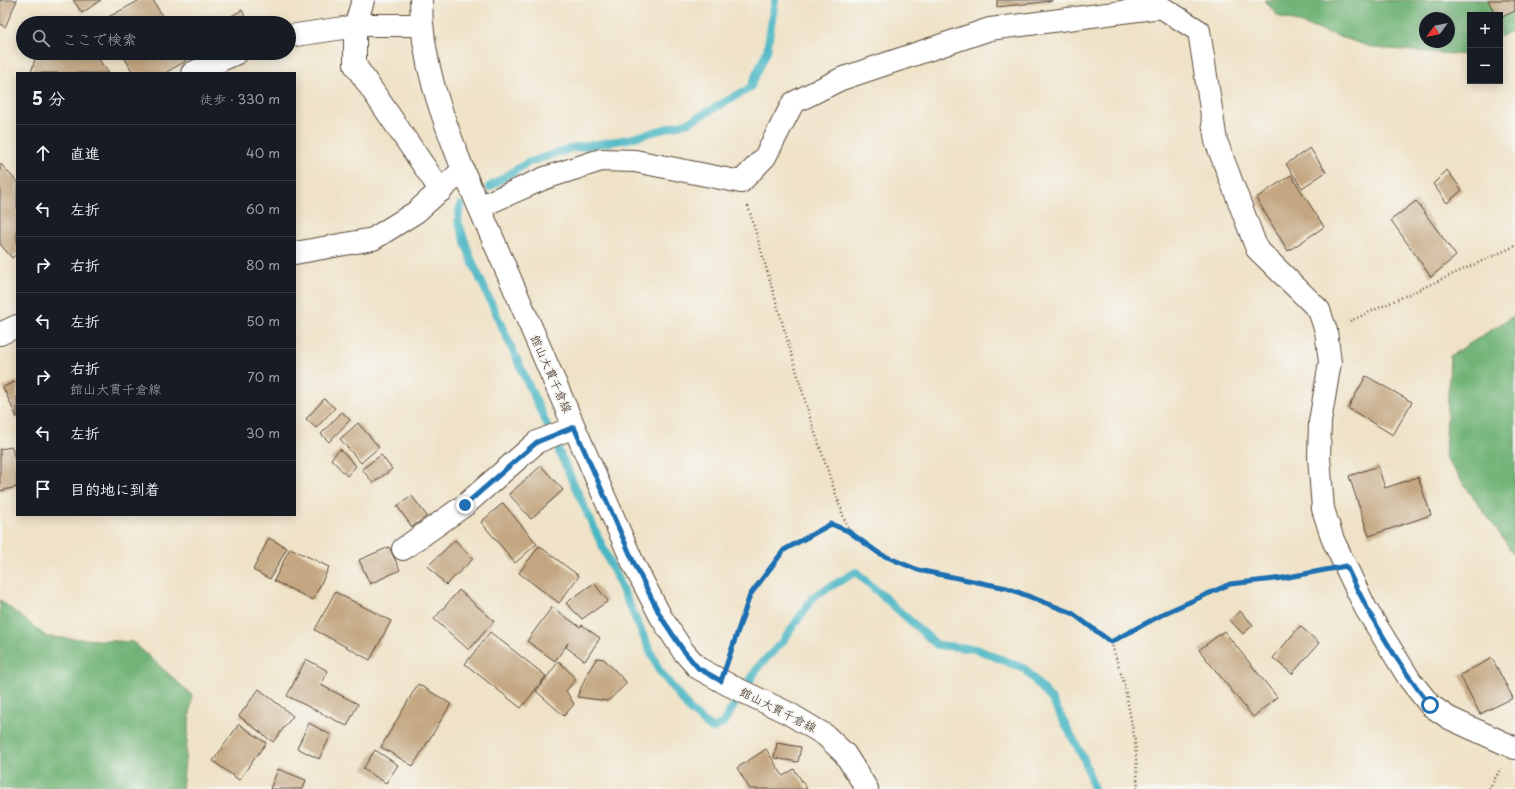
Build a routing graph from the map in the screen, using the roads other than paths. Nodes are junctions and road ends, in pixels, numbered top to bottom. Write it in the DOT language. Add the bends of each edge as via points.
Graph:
graph roads {
  1 [pos="363,0"];
  2 [pos="420,0"];
  3 [pos="421,25"];
  4 [pos="355,27"];
  5 [pos="296,35"];
  6 [pos="221,60"];
  7 [pos="194,72"];
  8 [pos="463,170"];
  9 [pos="441,191"];
  10 [pos="479,207"];
  11 [pos="296,253"];
  12 [pos="16,326"];
  13 [pos="0,334"];
  14 [pos="574,427"];
  15 [pos="403,549"];
  16 [pos="1515,748"];
  17 [pos="867,789"];
  1 -- 4 [label="street"];
  2 -- 3 [label="street, 館山大貫千倉線"];
  3 -- 4 [label="street"];
  3 -- 8 [label="street, 館山大貫千倉線" via="429,74 442,117"];
  4 -- 5 [label="street"];
  4 -- 9 [label="street" via="355,65"];
  6 -- 7 [label="street"];
  8 -- 9 [label="street"];
  8 -- 10 [label="street, 館山大貫千倉線"];
  9 -- 11 [label="street" via="416,212 373,238"];
  10 -- 14 [label="street, 館山大貫千倉線"];
  10 -- 16 [label="street" via="545,178 601,160 635,161 741,182 765,157 793,103 841,79 990,29 1161,7 1199,31 1216,141 1257,249 1318,310 1326,331 1330,362 1320,422 1318,457 1323,509 1333,540 1370,615 1410,680 1430,705 1450,718"];
  12 -- 13 [label="street"];
  14 -- 15 [label="street" via="537,442 465,505"];
  14 -- 17 [label="street, 館山大貫千倉線" via="634,563 661,617 683,650 698,668 788,713 825,735 845,754"];
}
